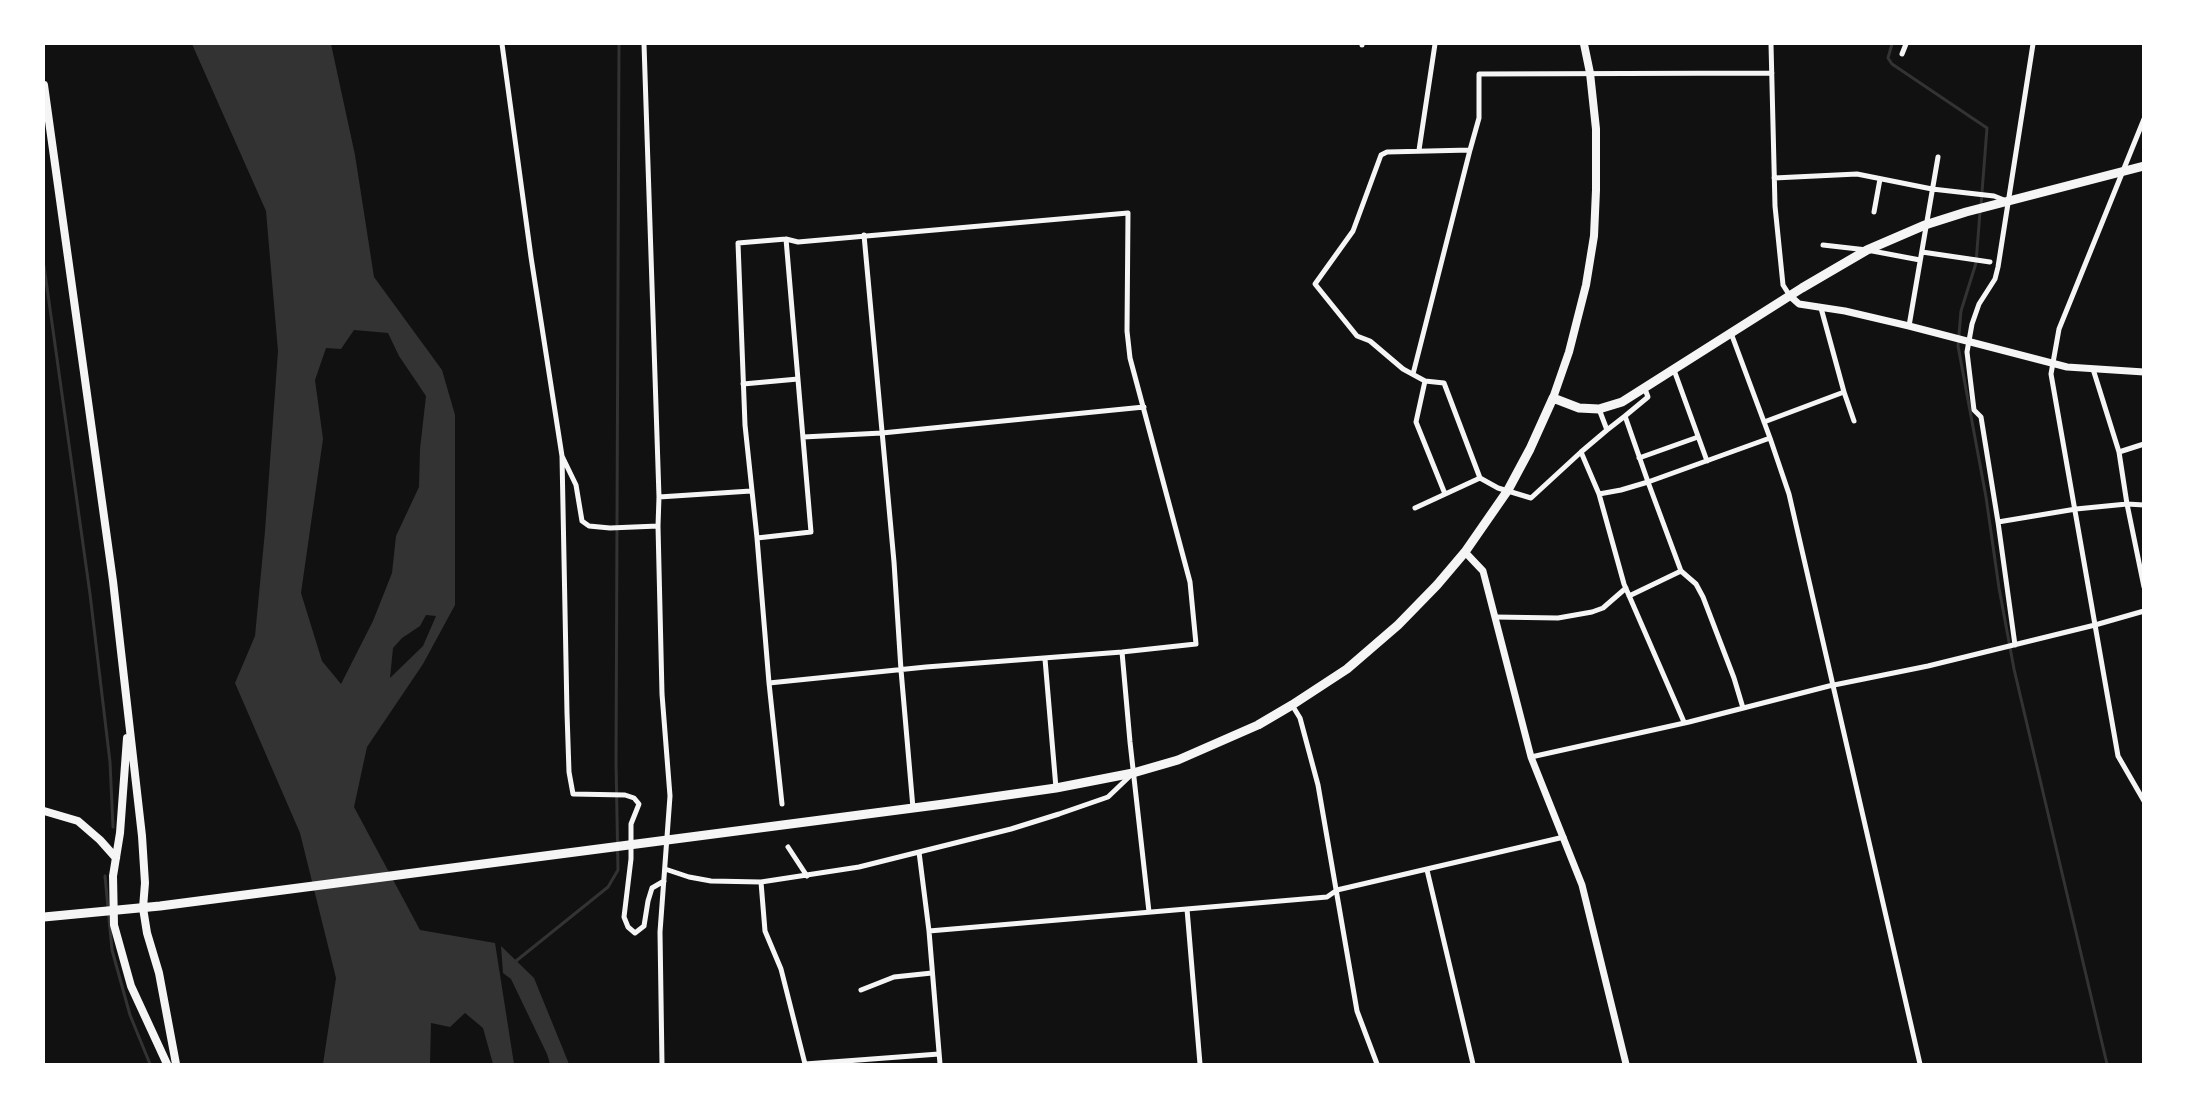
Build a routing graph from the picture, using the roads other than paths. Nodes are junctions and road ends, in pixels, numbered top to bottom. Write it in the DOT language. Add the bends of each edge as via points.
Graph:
graph roads {
  1 [pos="502,44"];
  2 [pos="644,44"];
  3 [pos="1436,44"];
  4 [pos="1584,44"];
  5 [pos="1771,44"];
  6 [pos="1905,44"];
  7 [pos="2032,44"];
  8 [pos="1902,54"];
  9 [pos="1590,73"];
  10 [pos="1772,74"];
  11 [pos="44,85"];
  12 [pos="2144,119"];
  13 [pos="1419,150"];
  14 [pos="1470,150"];
  15 [pos="1938,157"];
  16 [pos="2144,166"];
  17 [pos="2122,172"];
  18 [pos="1774,178"];
  19 [pos="1880,179"];
  20 [pos="1932,189"];
  21 [pos="2007,201"];
  22 [pos="1874,212"];
  23 [pos="1925,225"];
  24 [pos="864,235"];
  25 [pos="786,239"];
  26 [pos="1823,245"];
  27 [pos="1867,250"];
  28 [pos="1922,252"];
  29 [pos="1920,260"];
  30 [pos="1990,262"];
  31 [pos="1790,296"];
  32 [pos="1821,308"];
  33 [pos="1909,326"];
  34 [pos="1731,333"];
  35 [pos="1971,341"];
  36 [pos="2052,362"];
  37 [pos="2093,369"];
  38 [pos="1674,370"];
  39 [pos="2144,372"];
  40 [pos="1413,374"];
  41 [pos="798,379"];
  42 [pos="1425,381"];
  43 [pos="742,384"];
  44 [pos="1645,389"];
  45 [pos="1844,392"];
  46 [pos="1553,398"];
  47 [pos="1144,407"];
  48 [pos="1599,409"];
  49 [pos="1625,416"];
  50 [pos="1854,421"];
  51 [pos="1764,422"];
  52 [pos="1607,430"];
  53 [pos="882,433"];
  54 [pos="803,437"];
  55 [pos="1698,437"];
  56 [pos="1770,438"];
  57 [pos="2144,444"];
  58 [pos="1581,452"];
  59 [pos="2119,452"];
  60 [pos="562,456"];
  61 [pos="1640,458"];
  62 [pos="1707,461"];
  63 [pos="1480,478"];
  64 [pos="1648,482"];
  65 [pos="1508,490"];
  66 [pos="751,491"];
  67 [pos="1445,494"];
  68 [pos="1599,494"];
  69 [pos="659,497"];
  70 [pos="2127,504"];
  71 [pos="2144,506"];
  72 [pos="1415,508"];
  73 [pos="2076,509"];
  74 [pos="1998,522"];
  75 [pos="658,526"];
  76 [pos="757,538"];
  77 [pos="1465,552"];
  78 [pos="1681,571"];
  79 [pos="2144,587"];
  80 [pos="1626,588"];
  81 [pos="1629,596"];
  82 [pos="2144,611"];
  83 [pos="1496,617"];
  84 [pos="2095,626"];
  85 [pos="2016,645"];
  86 [pos="1122,652"];
  87 [pos="1045,659"];
  88 [pos="901,670"];
  89 [pos="770,683"];
  90 [pos="1833,685"];
  91 [pos="1292,705"];
  92 [pos="1743,708"];
  93 [pos="128,718"];
  94 [pos="1684,722"];
  95 [pos="1531,757"];
  96 [pos="1133,773"];
  97 [pos="1056,788"];
  98 [pos="2142,793"];
  99 [pos="2144,801"];
  100 [pos="782,804"];
  101 [pos="913,808"];
  102 [pos="44,811"];
  103 [pos="1564,837"];
  104 [pos="668,839"];
  105 [pos="788,848"];
  106 [pos="919,852"];
  107 [pos="116,858"];
  108 [pos="665,869"];
  109 [pos="1427,870"];
  110 [pos="807,876"];
  111 [pos="664,881"];
  112 [pos="761,882"];
  113 [pos="1337,890"];
  114 [pos="143,908"];
  115 [pos="1187,909"];
  116 [pos="1149,912"];
  117 [pos="44,916"];
  118 [pos="929,931"];
  119 [pos="933,973"];
  120 [pos="861,990"];
  121 [pos="939,1054"];
  122 [pos="805,1064"];
  123 [pos="167,1065"];
  124 [pos="176,1065"];
  125 [pos="662,1065"];
  126 [pos="940,1065"];
  127 [pos="1200,1065"];
  128 [pos="1377,1065"];
  129 [pos="1473,1065"];
  130 [pos="1626,1065"];
  131 [pos="1920,1065"];
  1 -- 60 [label="street"];
  2 -- 69 [label="street"];
  3 -- 13 [label="street"];
  4 -- 9 [label="main road"];
  5 -- 10 [label="street"];
  6 -- 8 [label="street"];
  7 -- 21 [label="street"];
  9 -- 10 [label="street"];
  9 -- 14 [label="street" via="1479,74 1479,118"];
  9 -- 46 [label="main road" via="1596,129 1594,236 1586,285"];
  10 -- 18 [label="street"];
  11 -- 93 [label="main road" via="113,581"];
  12 -- 17 [label="street"];
  13 -- 14 [label="street"];
  13 -- 40 [label="street" via="1381,155 1353,231 1315,284 1357,336 1370,340"];
  14 -- 40 [label="street"];
  15 -- 20 [label="street"];
  16 -- 17 [label="highway"];
  17 -- 21 [label="highway"];
  17 -- 36 [label="street" via="2059,329"];
  18 -- 19 [label="street" via="1857,174"];
  18 -- 31 [label="street" via="1781,271"];
  19 -- 20 [label="street"];
  19 -- 22 [label="street"];
  20 -- 21 [label="street"];
  20 -- 23 [label="street"];
  21 -- 23 [label="highway"];
  21 -- 35 [label="street" via="1995,279 1979,304"];
  23 -- 27 [label="highway"];
  23 -- 28 [label="street"];
  24 -- 25 [label="street" via="798,242"];
  24 -- 47 [label="street" via="1128,213 1127,331"];
  24 -- 53 [label="street"];
  25 -- 41 [label="street"];
  25 -- 43 [label="street" via="738,243"];
  26 -- 27 [label="street"];
  27 -- 29 [label="street"];
  27 -- 31 [label="highway"];
  28 -- 29 [label="street"];
  28 -- 30 [label="street"];
  29 -- 33 [label="street"];
  31 -- 32 [label="street" via="1799,304"];
  31 -- 34 [label="highway"];
  32 -- 33 [label="street"];
  32 -- 45 [label="street"];
  33 -- 35 [label="street"];
  34 -- 38 [label="highway"];
  34 -- 51 [label="street"];
  35 -- 36 [label="street"];
  35 -- 74 [label="street" via="1968,352 1974,410 1981,417"];
  36 -- 37 [label="street"];
  36 -- 73 [label="street"];
  37 -- 39 [label="street"];
  37 -- 59 [label="street"];
  38 -- 44 [label="highway"];
  38 -- 55 [label="street"];
  40 -- 42 [label="street"];
  41 -- 43 [label="street"];
  41 -- 54 [label="street"];
  42 -- 63 [label="street" via="1444,383"];
  42 -- 67 [label="street" via="1416,422"];
  43 -- 66 [label="street"];
  44 -- 48 [label="highway" via="1623,402"];
  44 -- 49 [label="street" via="1648,398"];
  45 -- 50 [label="street"];
  45 -- 51 [label="street"];
  46 -- 48 [label="highway" via="1579,408"];
  46 -- 65 [label="highway"];
  47 -- 53 [label="street"];
  47 -- 86 [label="street" via="1190,582 1196,644"];
  48 -- 52 [label="street"];
  49 -- 52 [label="street"];
  49 -- 61 [label="street"];
  51 -- 56 [label="street"];
  52 -- 58 [label="street"];
  53 -- 54 [label="street"];
  53 -- 88 [label="street"];
  54 -- 76 [label="street" via="811,532"];
  55 -- 61 [label="street"];
  55 -- 62 [label="street"];
  56 -- 62 [label="street"];
  56 -- 90 [label="street" via="1789,494"];
  57 -- 59 [label="street"];
  58 -- 65 [label="street" via="1531,498"];
  58 -- 68 [label="street"];
  59 -- 70 [label="street"];
  60 -- 75 [label="street" via="576,485 582,521 589,526 609,528"];
  60 -- 111 [label="street" via="567,714 573,794 625,795 639,804 631,824 624,916 627,927 635,933 644,926 652,888"];
  61 -- 64 [label="street"];
  62 -- 64 [label="street"];
  63 -- 65 [label="street"];
  63 -- 67 [label="street"];
  64 -- 68 [label="street"];
  64 -- 78 [label="street"];
  65 -- 77 [label="highway"];
  66 -- 69 [label="street"];
  66 -- 76 [label="street"];
  67 -- 72 [label="street"];
  68 -- 80 [label="street"];
  69 -- 75 [label="street"];
  70 -- 71 [label="street"];
  70 -- 73 [label="street"];
  70 -- 79 [label="street"];
  73 -- 74 [label="street"];
  73 -- 84 [label="street"];
  74 -- 85 [label="street"];
  75 -- 104 [label="street"];
  76 -- 89 [label="street"];
  77 -- 83 [label="street" via="1483,571"];
  77 -- 91 [label="highway" via="1398,625 1347,669"];
  78 -- 81 [label="street"];
  78 -- 92 [label="street" via="1696,584 1703,597"];
  80 -- 81 [label="street"];
  80 -- 83 [label="street" via="1604,608 1592,612 1558,618"];
  81 -- 94 [label="street"];
  82 -- 84 [label="street"];
  83 -- 95 [label="street"];
  84 -- 85 [label="street"];
  84 -- 98 [label="street" via="2118,756"];
  85 -- 90 [label="street"];
  86 -- 87 [label="street"];
  86 -- 96 [label="street"];
  87 -- 88 [label="street"];
  87 -- 97 [label="street"];
  88 -- 89 [label="street"];
  88 -- 101 [label="street"];
  89 -- 100 [label="street"];
  90 -- 92 [label="street"];
  90 -- 131 [label="street"];
  91 -- 96 [label="highway" via="1178,760"];
  91 -- 113 [label="street" via="1300,718 1318,785"];
  92 -- 94 [label="street"];
  93 -- 107 [label="main road"];
  93 -- 114 [label="main road" via="142,836"];
  94 -- 95 [label="street"];
  95 -- 103 [label="street"];
  96 -- 97 [label="highway"];
  96 -- 106 [label="street" via="1108,797 1011,829"];
  96 -- 116 [label="street"];
  97 -- 101 [label="highway"];
  98 -- 99 [label="street"];
  101 -- 104 [label="highway"];
  102 -- 107 [label="main road" via="78,822"];
  103 -- 109 [label="street"];
  103 -- 130 [label="street" via="1582,885"];
  104 -- 108 [label="street"];
  104 -- 114 [label="highway"];
  105 -- 110 [label="street"];
  106 -- 110 [label="street"];
  106 -- 118 [label="street"];
  107 -- 123 [label="main road" via="114,925 131,986"];
  108 -- 111 [label="street"];
  108 -- 112 [label="street" via="711,881"];
  109 -- 113 [label="street"];
  109 -- 129 [label="street"];
  110 -- 112 [label="street"];
  111 -- 125 [label="street" via="660,932"];
  112 -- 122 [label="street" via="765,931 782,969"];
  113 -- 115 [label="street" via="1327,897"];
  113 -- 128 [label="street" via="1357,1011"];
  114 -- 117 [label="highway"];
  114 -- 124 [label="main road"];
  115 -- 116 [label="street"];
  115 -- 127 [label="street"];
  116 -- 118 [label="street"];
  118 -- 119 [label="street"];
  119 -- 120 [label="street" via="894,977"];
  119 -- 121 [label="street"];
  121 -- 122 [label="street"];
  121 -- 126 [label="street"];
}
